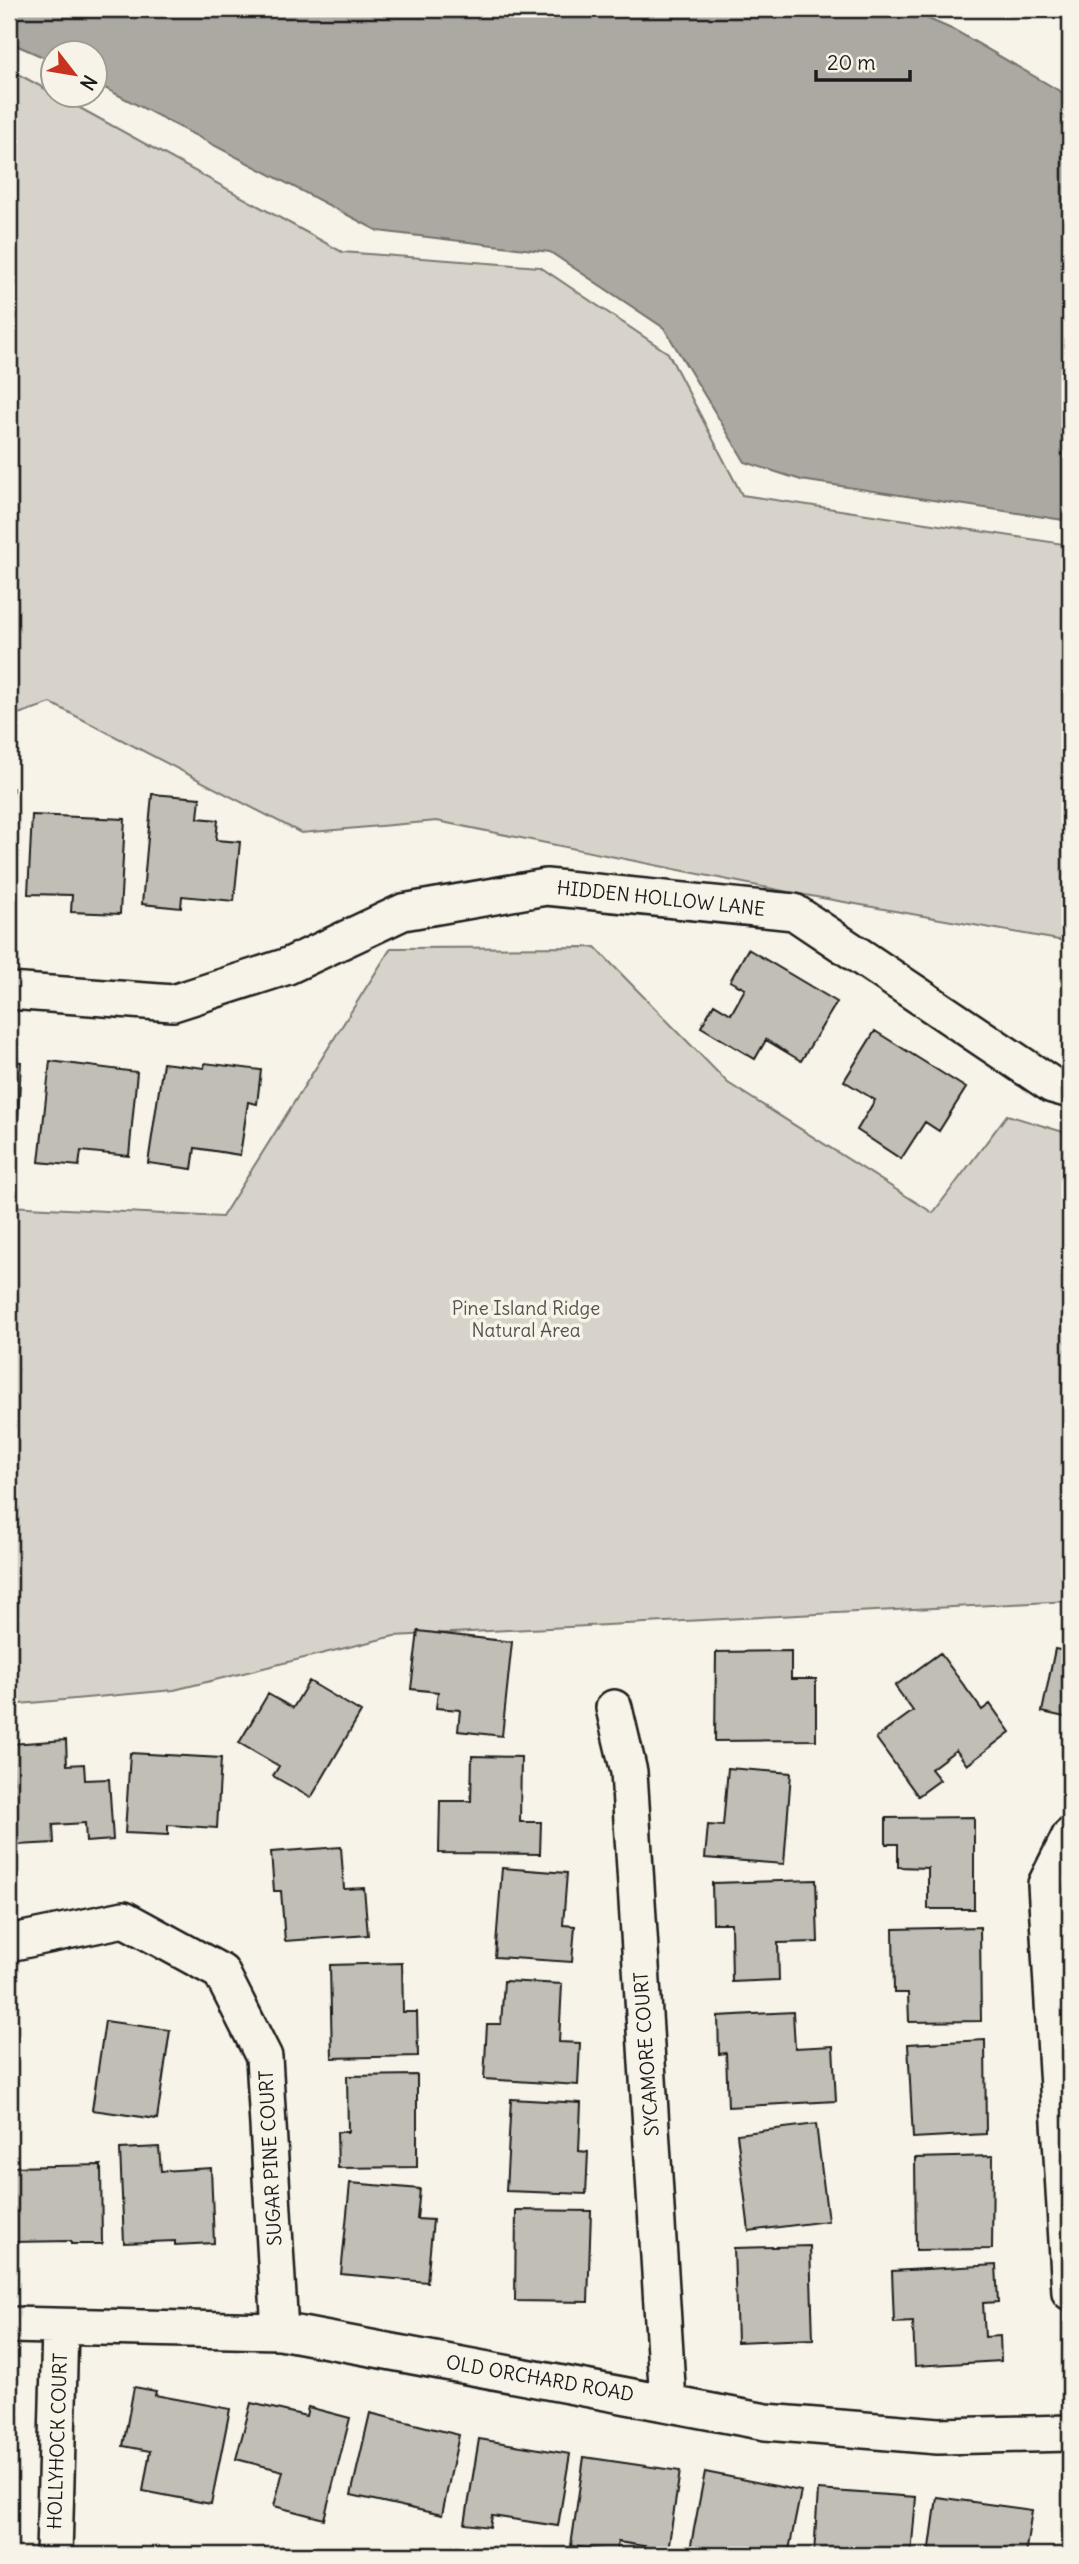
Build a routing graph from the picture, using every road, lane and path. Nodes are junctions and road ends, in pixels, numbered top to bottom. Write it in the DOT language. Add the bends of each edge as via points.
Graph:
graph roads {
  1 [pos="9,991"];
  2 [pos="1070,1090"];
  3 [pos="614,1708"];
  4 [pos="1070,1836"];
  5 [pos="9,1943"];
  6 [pos="1070,2292"];
  7 [pos="9,2325"];
  8 [pos="60,2328"];
  9 [pos="280,2331"];
  10 [pos="668,2402"];
  11 [pos="1070,2433"];
  12 [pos="54,2555"];
  1 -- 2 [label="street, HIDDEN HOLLOW LANE" via="173,1003 288,967 402,912 546,887 794,912 1052,1085"];
  3 -- 10 [label="street, SYCAMORE COURT" via="629,1772"];
  4 -- 6 [label="street" via="1046,1884"];
  5 -- 9 [label="street, SUGAR PINE COURT" via="124,1919 221,1972 264,2057"];
  7 -- 8 [label="street, OLD ORCHARD ROAD"];
  8 -- 9 [label="street, OLD ORCHARD ROAD"];
  8 -- 12 [label="street, HOLLYHOCK COURT"];
  9 -- 10 [label="street, OLD ORCHARD ROAD"];
  10 -- 11 [label="street, OLD ORCHARD ROAD" via="766,2422 938,2436"];
}
